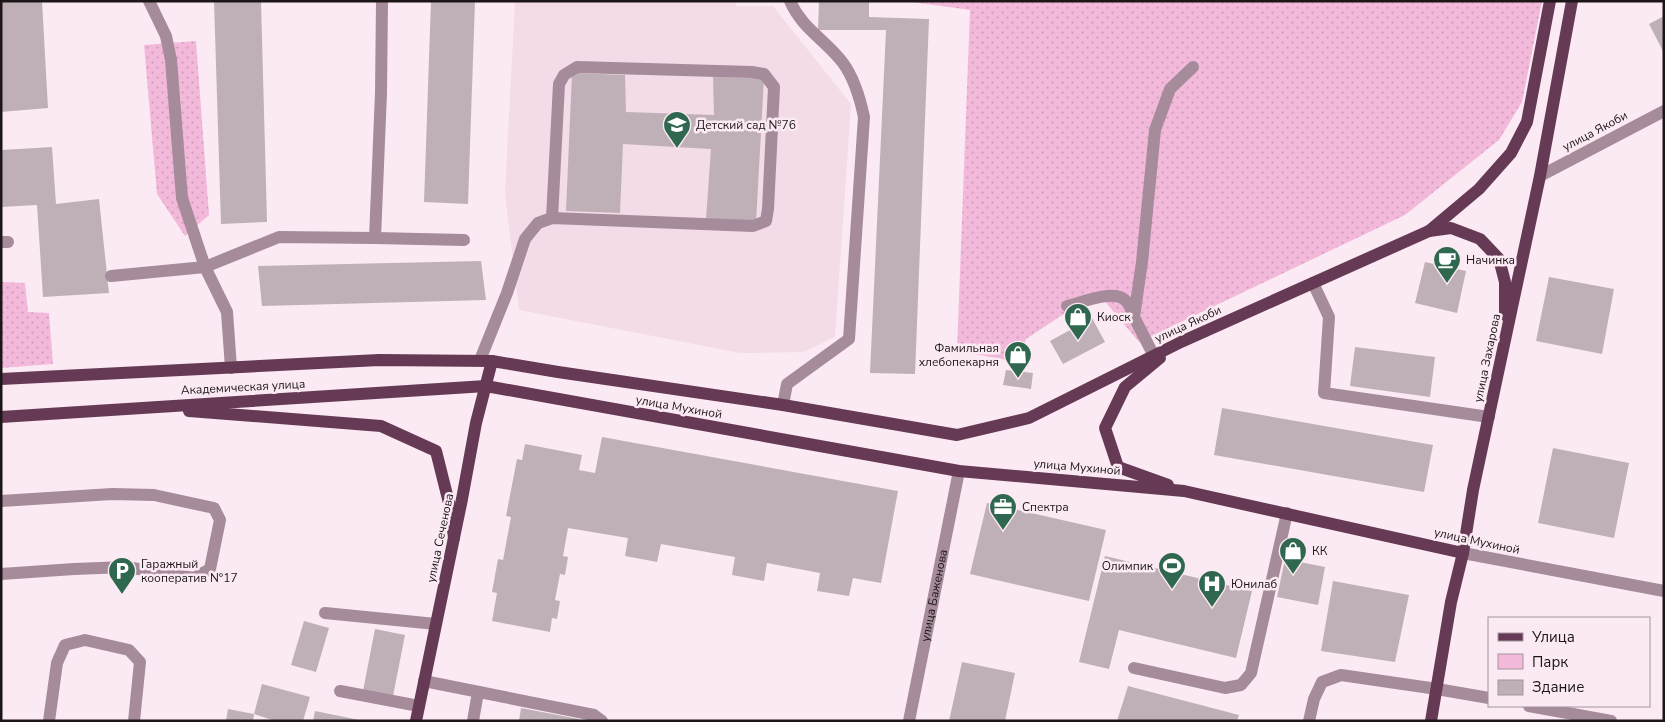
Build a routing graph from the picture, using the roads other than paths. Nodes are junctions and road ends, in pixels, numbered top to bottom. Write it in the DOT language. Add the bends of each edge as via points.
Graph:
graph roads {
  1 [pos="149,1"];
  2 [pos="382,1"];
  3 [pos="790,1"];
  4 [pos="1550,1"];
  5 [pos="1572,1"];
  6 [pos="1194,67"];
  7 [pos="1664,111"];
  8 [pos="1540,176"];
  9 [pos="552,218"];
  10 [pos="1429,231"];
  11 [pos="375,238"];
  12 [pos="464,240"];
  13 [pos="205,267"];
  14 [pos="111,276"];
  15 [pos="1313,283"];
  16 [pos="1067,306"];
  17 [pos="1134,318"];
  18 [pos="1505,340"];
  19 [pos="1181,342"];
  20 [pos="1154,356"];
  21 [pos="486,360"];
  22 [pos="231,368"];
  23 [pos="1,380"];
  24 [pos="486,386"];
  25 [pos="783,405"];
  26 [pos="144,407"];
  27 [pos="1,417"];
  28 [pos="1488,417"];
  29 [pos="957,434"];
  30 [pos="959,471"];
  31 [pos="1184,491"];
  32 [pos="1,501"];
  33 [pos="1287,513"];
  34 [pos="454,538"];
  35 [pos="1463,553"];
  36 [pos="1,574"];
  37 [pos="1664,591"];
  38 [pos="325,613"];
  39 [pos="436,624"];
  40 [pos="1134,668"];
  41 [pos="424,681"];
  42 [pos="1437,689"];
  43 [pos="340,691"];
  44 [pos="478,692"];
  45 [pos="1488,698"];
  46 [pos="419,706"];
  47 [pos="1534,707"];
  48 [pos="48,721"];
  49 [pos="134,721"];
  50 [pos="416,721"];
  51 [pos="473,721"];
  52 [pos="602,721"];
  53 [pos="909,721"];
  54 [pos="1309,721"];
  55 [pos="1431,721"];
  56 [pos="1611,721"];
  1 -- 13 [label="street" via="166,36 171,60 182,198"];
  2 -- 11 [label="street"];
  3 -- 25 [label="street" via="796,14 843,63 860,97 864,117 849,339 787,384"];
  4 -- 10 [label="main road" via="1527,122 1511,153 1479,189"];
  5 -- 8 [label="main road, улица Захарова"];
  6 -- 17 [label="street" via="1170,89 1155,130"];
  7 -- 8 [label="street, улица Якоби"];
  8 -- 18 [label="main road, улица Захарова"];
  9 -- 9 [label="street" via="559,84 564,75 577,67 752,72 764,74 774,87 766,221 753,226"];
  9 -- 21 [label="street" via="538,223 525,239"];
  10 -- 15 [label="main road, улица Якоби"];
  10 -- 18 [label="main road" via="1451,228 1480,239 1499,259 1505,282"];
  11 -- 12 [label="street"];
  11 -- 13 [label="street" via="279,237"];
  13 -- 14 [label="street"];
  13 -- 22 [label="street" via="227,312"];
  15 -- 19 [label="main road, улица Якоби"];
  15 -- 28 [label="street" via="1329,317 1324,393"];
  16 -- 17 [label="street" via="1117,295 1126,300"];
  17 -- 20 [label="street"];
  18 -- 28 [label="main road, улица Захарова"];
  19 -- 20 [label="main road, улица Якоби"];
  19 -- 31 [label="main road" via="1125,387 1105,428 1118,467"];
  20 -- 29 [label="main road, улица Якоби" via="1029,418"];
  21 -- 22 [label="main road, улица Мухиной" via="379,360"];
  21 -- 24 [label="main road, улица Сеченова"];
  21 -- 25 [label="main road, улица Мухиной"];
  22 -- 23 [label="main road, улица Мухиной"];
  24 -- 26 [label="main road, Академическая улица"];
  24 -- 30 [label="main road, улица Мухиной"];
  24 -- 34 [label="main road, улица Сеченова"];
  25 -- 29 [label="main road, улица Мухиной"];
  26 -- 27 [label="main road, Академическая улица"];
  26 -- 34 [label="main road" via="381,426 436,451"];
  28 -- 35 [label="main road, улица Захарова"];
  30 -- 31 [label="main road, улица Мухиной"];
  30 -- 53 [label="street, улица Баженова"];
  31 -- 33 [label="main road, улица Мухиной"];
  32 -- 36 [label="street" via="112,494 154,495 214,508 220,520 210,569 194,578 126,567"];
  33 -- 35 [label="main road, улица Мухиной"];
  33 -- 40 [label="street" via="1251,673 1241,686 1225,688"];
  34 -- 39 [label="main road, улица Сеченова"];
  35 -- 37 [label="street, улица Мухиной"];
  35 -- 42 [label="main road, улица Захарова" via="1451,602"];
  38 -- 39 [label="street"];
  39 -- 41 [label="main road, улица Сеченова"];
  41 -- 44 [label="street"];
  41 -- 46 [label="main road, улица Сеченова"];
  42 -- 45 [label="street"];
  42 -- 54 [label="street" via="1341,675 1322,682"];
  42 -- 55 [label="main road, улица Захарова"];
  43 -- 46 [label="street"];
  44 -- 51 [label="street"];
  44 -- 52 [label="street" via="594,715"];
  46 -- 50 [label="main road, улица Сеченова"];
  47 -- 56 [label="street"];
  48 -- 49 [label="street" via="57,663 65,644 85,640 129,650 140,662"];
}
